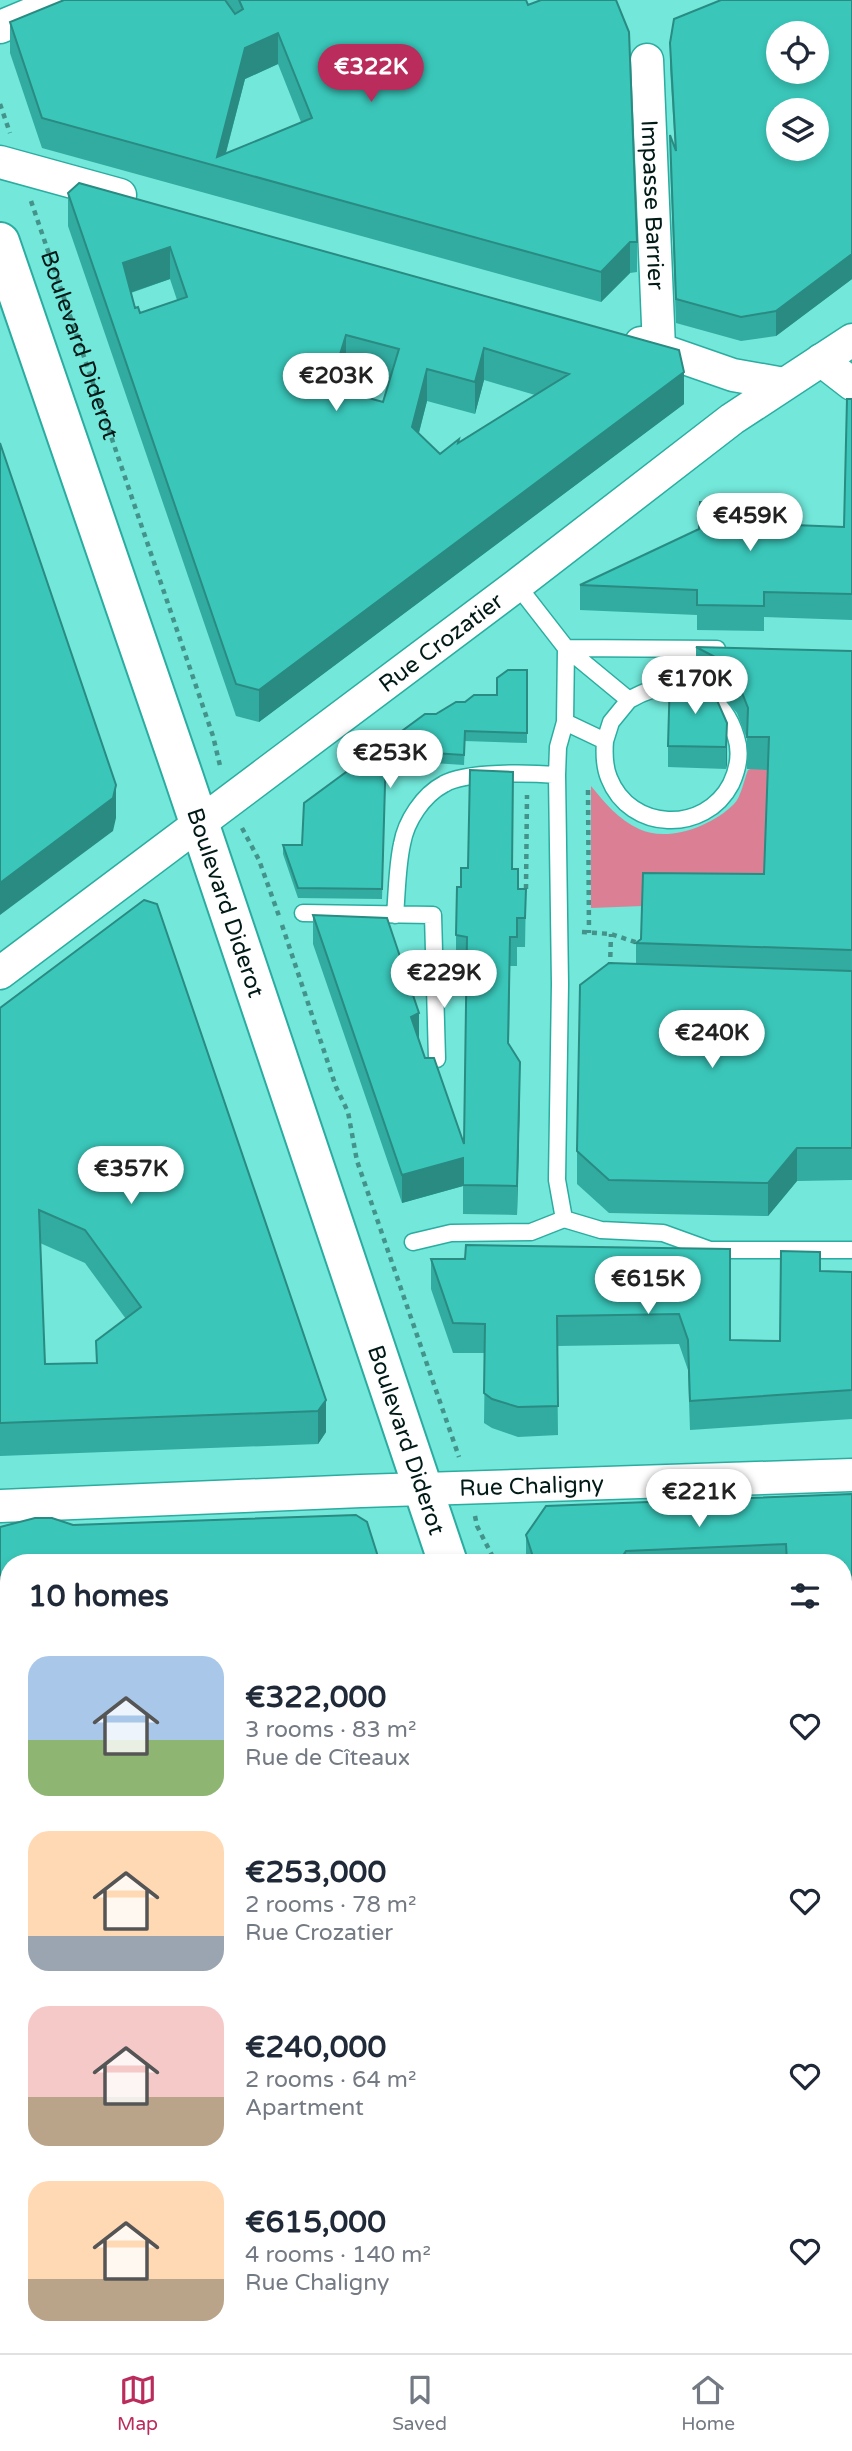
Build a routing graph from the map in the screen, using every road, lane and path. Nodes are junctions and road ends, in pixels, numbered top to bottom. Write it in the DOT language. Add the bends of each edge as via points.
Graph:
graph roads {
  1 [pos="65,0"];
  2 [pos="0,27"];
  3 [pos="647,61"];
  4 [pos="0,104"];
  5 [pos="6,151"];
  6 [pos="29,195"];
  7 [pos="149,203"];
  8 [pos="0,242"];
  9 [pos="619,337"];
  10 [pos="852,340"];
  11 [pos="659,348"];
  12 [pos="821,360"];
  13 [pos="784,384"];
  14 [pos="852,384"];
  15 [pos="517,585"];
  16 [pos="566,648"];
  17 [pos="727,649"];
  18 [pos="629,700"];
  19 [pos="565,722"];
  20 [pos="605,741"];
  21 [pos="222,773"];
  22 [pos="531,773"];
  23 [pos="556,775"];
  24 [pos="198,824"];
  25 [pos="244,831"];
  26 [pos="526,889"];
  27 [pos="303,913"];
  28 [pos="395,915"];
  29 [pos="558,931"];
  30 [pos="611,933"];
  31 [pos="642,945"];
  32 [pos="0,973"];
  33 [pos="560,984"];
  34 [pos="610,985"];
  35 [pos="437,1059"];
  36 [pos="564,1219"];
  37 [pos="414,1242"];
  38 [pos="852,1250"];
  39 [pos="460,1461"];
  40 [pos="852,1475"];
  41 [pos="423,1489"];
  42 [pos="0,1506"];
  43 [pos="477,1526"];
  44 [pos="445,1554"];
  45 [pos="491,1554"];
  1 -- 2 [label="street"];
  3 -- 11 [label="street, Impasse Barrier"];
  4 -- 5 [label="path"];
  5 -- 7 [label="street"];
  6 -- 21 [label="path, Boulevard Diderot"];
  8 -- 24 [label="main road, Boulevard Diderot"];
  9 -- 11 [label="street"];
  10 -- 12 [label="street, Rue Crozatier"];
  11 -- 13 [label="street" via="733,375"];
  12 -- 13 [label="street, Rue Crozatier"];
  12 -- 14 [label="street"];
  13 -- 15 [label="street, Rue Crozatier"];
  15 -- 16 [label="lane"];
  15 -- 24 [label="street, Rue Crozatier"];
  16 -- 17 [label="lane"];
  16 -- 18 [label="lane"];
  16 -- 19 [label="lane"];
  18 -- 20 [label="lane" via="611,722"];
  18 -- 20 [label="lane" via="655,688 673,686 698,692 719,706 738,742 736,775 727,791 715,805 688,819 671,821 639,813 618,795 609,779"];
  19 -- 20 [label="lane"];
  19 -- 23 [label="lane"];
  22 -- 23 [label="lane"];
  22 -- 26 [label="path"];
  22 -- 28 [label="lane" via="459,778 427,796 402,845"];
  23 -- 29 [label="lane"];
  24 -- 32 [label="street, Rue Crozatier"];
  24 -- 41 [label="main road, Boulevard Diderot"];
  25 -- 39 [label="path, Boulevard Diderot" via="265,875 348,1112 357,1161"];
  27 -- 28 [label="lane"];
  28 -- 35 [label="lane" via="433,915"];
  29 -- 30 [label="path"];
  29 -- 33 [label="lane"];
  30 -- 31 [label="path"];
  30 -- 34 [label="path"];
  33 -- 34 [label="lane"];
  33 -- 36 [label="lane" via="557,1180"];
  36 -- 37 [label="lane" via="531,1232 451,1233"];
  36 -- 38 [label="lane" via="601,1230 663,1233 710,1250"];
  40 -- 41 [label="street, Rue Chaligny"];
  41 -- 42 [label="street, Rue Chaligny"];
  41 -- 44 [label="main road, Boulevard Diderot"];
  43 -- 45 [label="path, Boulevard Diderot"];
}
